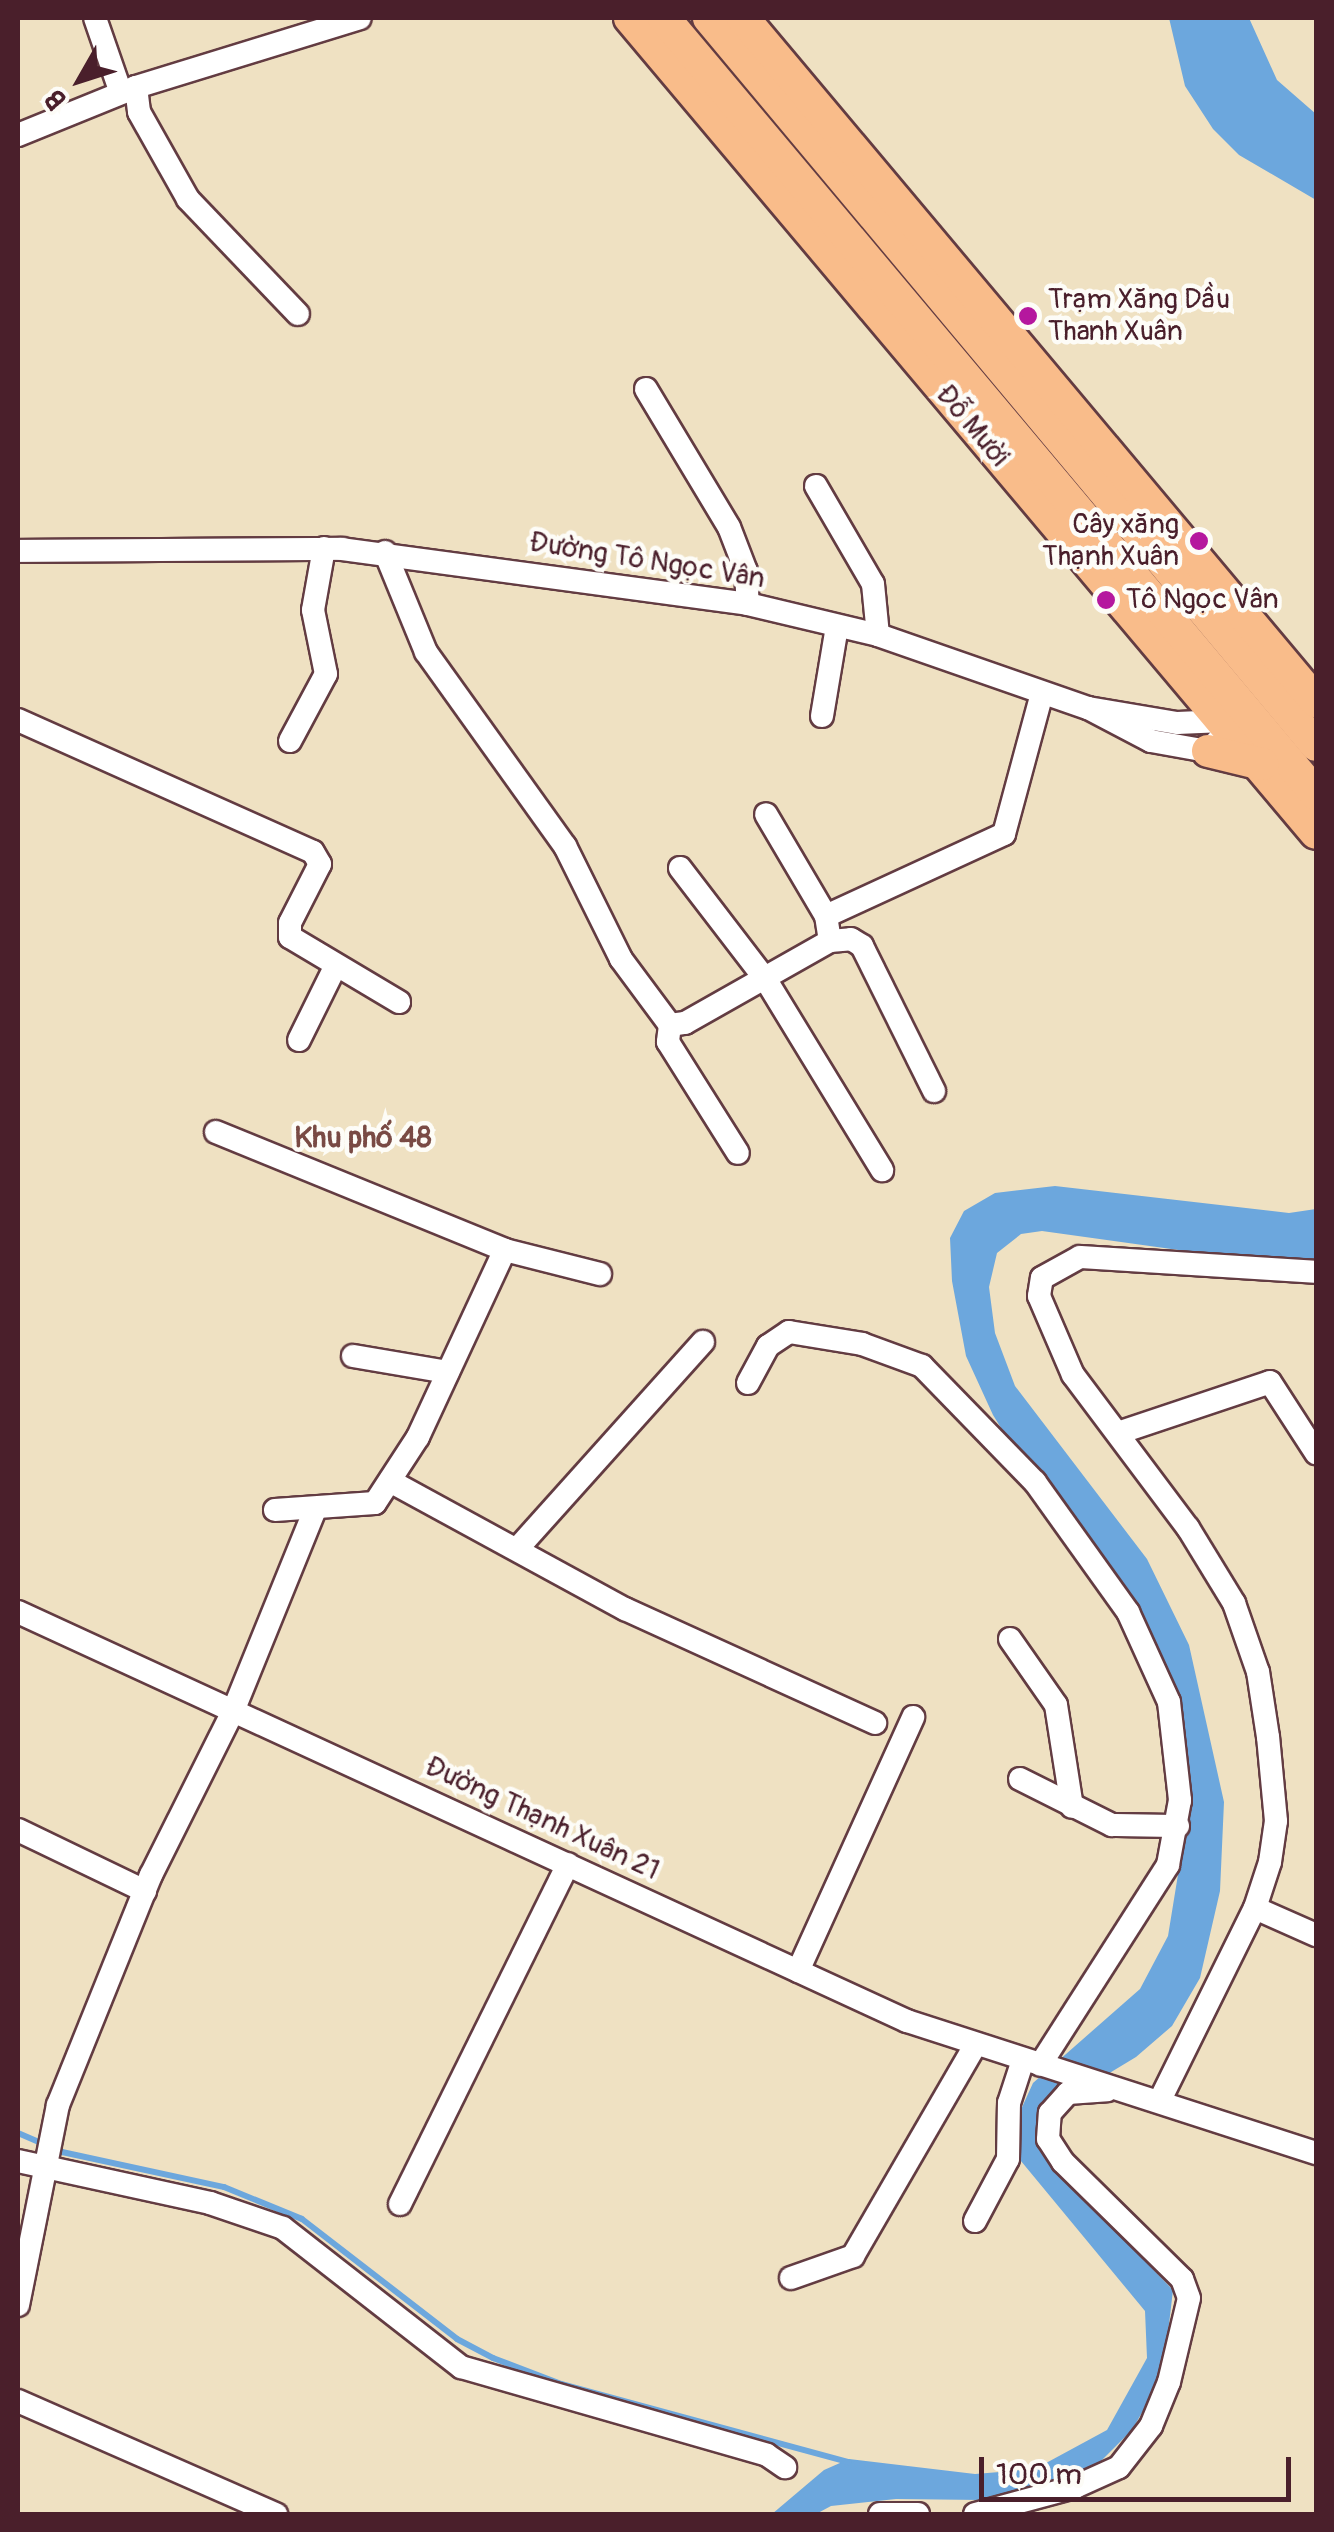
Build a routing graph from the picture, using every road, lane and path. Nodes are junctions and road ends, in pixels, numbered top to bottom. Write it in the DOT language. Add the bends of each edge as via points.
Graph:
graph roads {
  1 [pos="95,18"];
  2 [pos="360,18"];
  3 [pos="630,18"];
  4 [pos="664,18"];
  5 [pos="710,18"];
  6 [pos="743,18"];
  7 [pos="297,28"];
  8 [pos="129,90"];
  9 [pos="18,135"];
  10 [pos="298,314"];
  11 [pos="646,390"];
  12 [pos="816,486"];
  13 [pos="324,548"];
  14 [pos="18,551"];
  15 [pos="385,552"];
  16 [pos="748,604"];
  17 [pos="838,626"];
  18 [pos="878,635"];
  19 [pos="1042,692"];
  20 [pos="1256,695"];
  21 [pos="1316,702"];
  22 [pos="1088,708"];
  23 [pos="822,716"];
  24 [pos="19,723"];
  25 [pos="290,741"];
  26 [pos="1208,751"];
  27 [pos="1259,764"];
  28 [pos="1310,770"];
  29 [pos="766,814"];
  30 [pos="1316,833"];
  31 [pos="680,868"];
  32 [pos="826,916"];
  33 [pos="830,941"];
  34 [pos="336,967"];
  35 [pos="766,980"];
  36 [pos="398,1002"];
  37 [pos="670,1025"];
  38 [pos="299,1040"];
  39 [pos="934,1091"];
  40 [pos="216,1132"];
  41 [pos="738,1152"];
  42 [pos="882,1170"];
  43 [pos="506,1250"];
  44 [pos="1316,1272"];
  45 [pos="600,1274"];
  46 [pos="702,1342"];
  47 [pos="353,1356"];
  48 [pos="448,1372"];
  49 [pos="748,1383"];
  50 [pos="1118,1433"];
  51 [pos="1316,1453"];
  52 [pos="390,1482"];
  53 [pos="276,1510"];
  54 [pos="315,1510"];
  55 [pos="518,1548"];
  56 [pos="18,1612"];
  57 [pos="1010,1640"];
  58 [pos="234,1708"];
  59 [pos="913,1717"];
  60 [pos="875,1724"];
  61 [pos="1020,1778"];
  62 [pos="1072,1807"];
  63 [pos="1178,1826"];
  64 [pos="18,1830"];
  65 [pos="568,1864"];
  66 [pos="145,1890"];
  67 [pos="1256,1908"];
  68 [pos="1316,1936"];
  69 [pos="798,1971"];
  70 [pos="974,2047"];
  71 [pos="1036,2064"];
  72 [pos="1128,2087"];
  73 [pos="1161,2098"];
  74 [pos="1316,2153"];
  75 [pos="18,2161"];
  76 [pos="44,2164"];
  77 [pos="400,2204"];
  78 [pos="975,2221"];
  79 [pos="791,2278"];
  80 [pos="18,2305"];
  81 [pos="18,2401"];
  82 [pos="785,2467"];
  83 [pos="276,2514"];
  84 [pos="880,2514"];
  85 [pos="918,2514"];
  86 [pos="975,2514"];
  1 -- 8 [label="street"];
  2 -- 7 [label="street"];
  3 -- 20 [label="highway, Đỗ Mười"];
  4 -- 20 [label="highway, Đỗ Mười"];
  5 -- 20 [label="highway, Đỗ Mười"];
  6 -- 20 [label="highway, Đỗ Mười"];
  7 -- 8 [label="street"];
  8 -- 9 [label="street"];
  8 -- 10 [label="street" via="188,199"];
  11 -- 16 [label="street" via="729,526 746,570"];
  12 -- 18 [label="street" via="873,584"];
  13 -- 14 [label="street, Đường Tô Ngọc Vân"];
  13 -- 15 [label="street, Đường Tô Ngọc Vân"];
  13 -- 25 [label="street" via="313,610 326,674"];
  15 -- 16 [label="street, Đường Tô Ngọc Vân"];
  15 -- 37 [label="street" via="426,652 566,846 621,960"];
  16 -- 17 [label="street, Đường Tô Ngọc Vân"];
  17 -- 18 [label="street, Đường Tô Ngọc Vân"];
  17 -- 23 [label="street"];
  18 -- 19 [label="street, Đường Tô Ngọc Vân"];
  19 -- 22 [label="street, Đường Tô Ngọc Vân"];
  19 -- 32 [label="street" via="1004,834"];
  20 -- 21 [label="highway, Đỗ Mười"];
  20 -- 22 [label="street" via="1177,723"];
  20 -- 26 [label="street"];
  20 -- 27 [label="highway, Đỗ Mười"];
  20 -- 28 [label="highway, Đỗ Mười"];
  22 -- 26 [label="street, Đường Tô Ngọc Vân" via="1151,741"];
  24 -- 34 [label="street" via="313,852 320,864 290,923 290,937"];
  26 -- 27 [label="highway"];
  27 -- 28 [label="highway"];
  27 -- 30 [label="highway, Đỗ Mười"];
  29 -- 32 [label="street"];
  31 -- 35 [label="street"];
  32 -- 33 [label="street"];
  33 -- 35 [label="street"];
  33 -- 39 [label="street" via="851,939 862,946"];
  34 -- 36 [label="street"];
  34 -- 38 [label="street"];
  35 -- 37 [label="street"];
  35 -- 42 [label="street"];
  37 -- 41 [label="street" via="668,1042"];
  40 -- 43 [label="street"];
  43 -- 45 [label="street"];
  43 -- 48 [label="street"];
  44 -- 50 [label="street" via="1080,1257 1056,1265 1042,1278 1039,1296 1049,1324 1073,1375"];
  46 -- 55 [label="street"];
  47 -- 48 [label="street"];
  48 -- 52 [label="street"];
  49 -- 63 [label="street" via="768,1346 789,1332 862,1344 922,1366 1035,1482 1128,1612 1169,1702"];
  50 -- 51 [label="street" via="1270,1382"];
  50 -- 67 [label="street" via="1234,1603 1258,1672 1276,1821"];
  52 -- 54 [label="street" via="375,1503"];
  52 -- 55 [label="street"];
  53 -- 54 [label="street"];
  54 -- 58 [label="street"];
  55 -- 60 [label="street" via="625,1609"];
  56 -- 58 [label="street, Đường Thạnh Xuân 21"];
  57 -- 62 [label="street" via="1056,1706"];
  58 -- 65 [label="street, Đường Thạnh Xuân 21"];
  58 -- 66 [label="street"];
  59 -- 69 [label="street"];
  61 -- 62 [label="street"];
  62 -- 63 [label="street" via="1124,1827"];
  63 -- 71 [label="street" via="1168,1865"];
  64 -- 66 [label="street"];
  65 -- 69 [label="street, Đường Thạnh Xuân 21"];
  65 -- 77 [label="street"];
  66 -- 76 [label="street"];
  67 -- 68 [label="street"];
  67 -- 73 [label="street"];
  69 -- 70 [label="street, Đường Thạnh Xuân 21"];
  70 -- 71 [label="street, Đường Thạnh Xuân 21"];
  70 -- 79 [label="street" via="853,2256"];
  71 -- 72 [label="street, Đường Thạnh Xuân 21"];
  71 -- 78 [label="street" via="1009,2103 1008,2159"];
  72 -- 73 [label="street"];
  72 -- 86 [label="street" via="1068,2093 1050,2113 1048,2139 1063,2162 1182,2279 1189,2298 1170,2382 1151,2426 1118,2466 1075,2487"];
  73 -- 74 [label="street"];
  75 -- 76 [label="street"];
  76 -- 80 [label="street"];
  76 -- 82 [label="street" via="210,2203 283,2228 461,2367 767,2455"];
  81 -- 83 [label="street"];
  84 -- 85 [label="street"];
}
